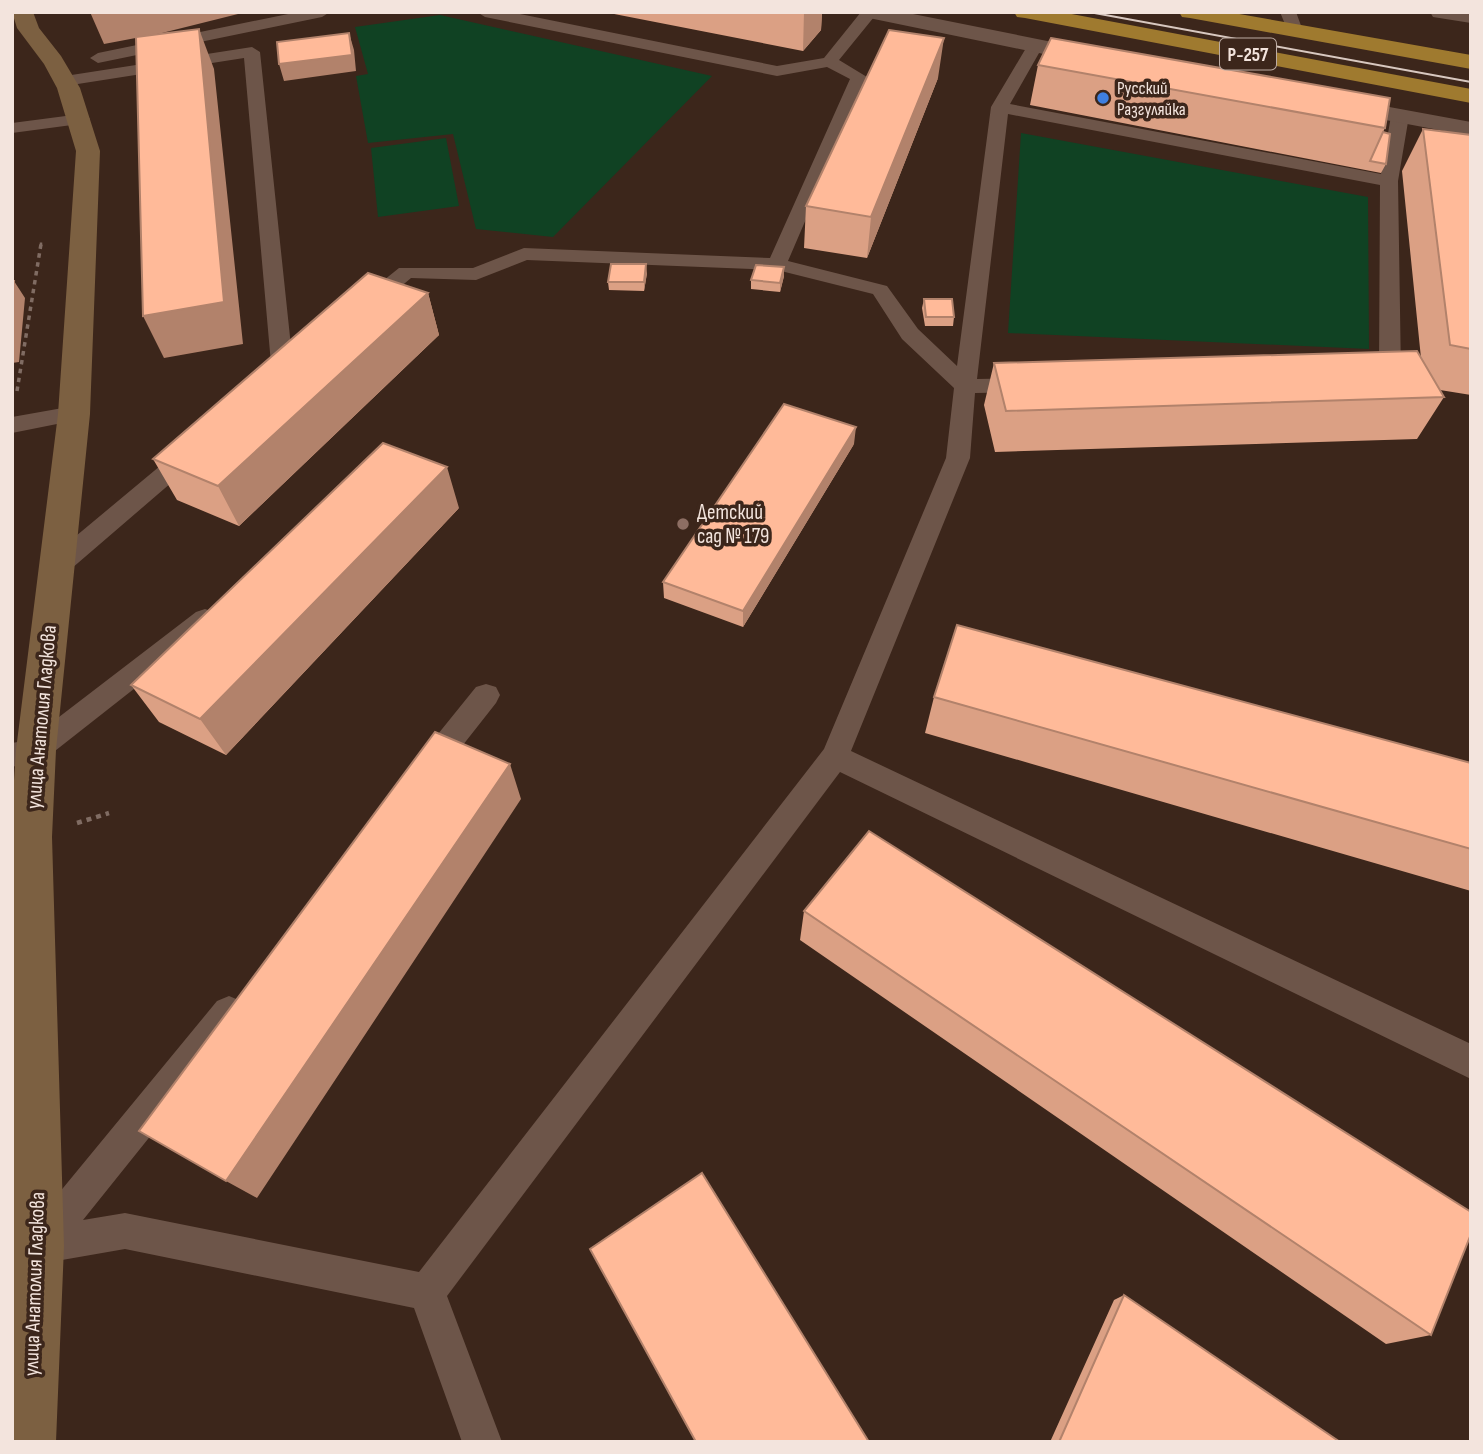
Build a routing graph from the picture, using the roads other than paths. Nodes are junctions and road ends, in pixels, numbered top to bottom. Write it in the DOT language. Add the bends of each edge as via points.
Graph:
graph roads {
  1 [pos="22,12"];
  2 [pos="322,12"];
  3 [pos="485,12"];
  4 [pos="1025,12"];
  5 [pos="1441,12"];
  6 [pos="868,13"];
  7 [pos="1194,13"];
  8 [pos="1471,17"];
  9 [pos="1291,22"];
  10 [pos="1035,46"];
  11 [pos="829,62"];
  12 [pos="1116,62"];
  13 [pos="1471,62"];
  14 [pos="69,68"];
  15 [pos="1471,96"];
  16 [pos="1319,101"];
  17 [pos="1000,107"];
  18 [pos="1400,116"];
  19 [pos="81,119"];
  20 [pos="12,128"];
  21 [pos="1471,130"];
  22 [pos="1389,181"];
  23 [pos="776,264"];
  24 [pos="345,323"];
  25 [pos="304,358"];
  26 [pos="284,375"];
  27 [pos="1349,376"];
  28 [pos="1047,384"];
  29 [pos="965,386"];
  30 [pos="263,392"];
  31 [pos="74,414"];
  32 [pos="12,425"];
  33 [pos="211,436"];
  34 [pos="55,568"];
  35 [pos="221,606"];
  36 [pos="486,695"];
  37 [pos="24,752"];
  38 [pos="835,757"];
  39 [pos="407,792"];
  40 [pos="250,987"];
  41 [pos="1471,1062"];
  42 [pos="25,1195"];
  43 [pos="39,1246"];
  44 [pos="427,1292"];
  45 [pos="28,1442"];
  46 [pos="482,1442"];
  1 -- 14 [label="main road, улица Анатолия Гладкова" via="26,29"];
  2 -- 14 [label="lane"];
  3 -- 11 [label="lane" via="777,71"];
  4 -- 15 [label="highway, Р-257"];
  5 -- 8 [label="street"];
  6 -- 10 [label="street"];
  6 -- 11 [label="lane"];
  7 -- 9 [label="highway, Р-257"];
  9 -- 13 [label="highway, Р-257"];
  10 -- 12 [label="street"];
  10 -- 17 [label="lane"];
  11 -- 23 [label="lane" via="859,78"];
  14 -- 19 [label="main road, улица Анатолия Гладкова"];
  14 -- 26 [label="lane" via="252,52"];
  16 -- 18 [label="street"];
  17 -- 22 [label="lane"];
  17 -- 29 [label="lane"];
  18 -- 21 [label="street"];
  18 -- 22 [label="lane"];
  19 -- 20 [label="lane"];
  19 -- 31 [label="main road, улица Анатолия Гладкова" via="88,151"];
  22 -- 27 [label="lane" via="1390,374"];
  23 -- 24 [label="lane" via="524,254 476,274 406,272"];
  23 -- 29 [label="lane" via="880,290 910,334"];
  25 -- 26 [label="lane"];
  26 -- 30 [label="lane"];
  28 -- 29 [label="lane"];
  29 -- 38 [label="lane" via="958,458"];
  31 -- 32 [label="lane"];
  31 -- 34 [label="main road, улица Анатолия Гладкова"];
  33 -- 34 [label="lane"];
  34 -- 37 [label="main road, улица Анатолия Гладкова"];
  35 -- 37 [label="lane"];
  36 -- 39 [label="lane"];
  37 -- 42 [label="main road, улица Анатолия Гладкова" via="31,837"];
  38 -- 41 [label="lane"];
  38 -- 44 [label="lane"];
  40 -- 43 [label="lane"];
  42 -- 43 [label="main road, улица Анатолия Гладкова"];
  43 -- 44 [label="lane" via="125,1231"];
  43 -- 45 [label="main road, улица Анатолия Гладкова"];
  44 -- 46 [label="lane"];
}
